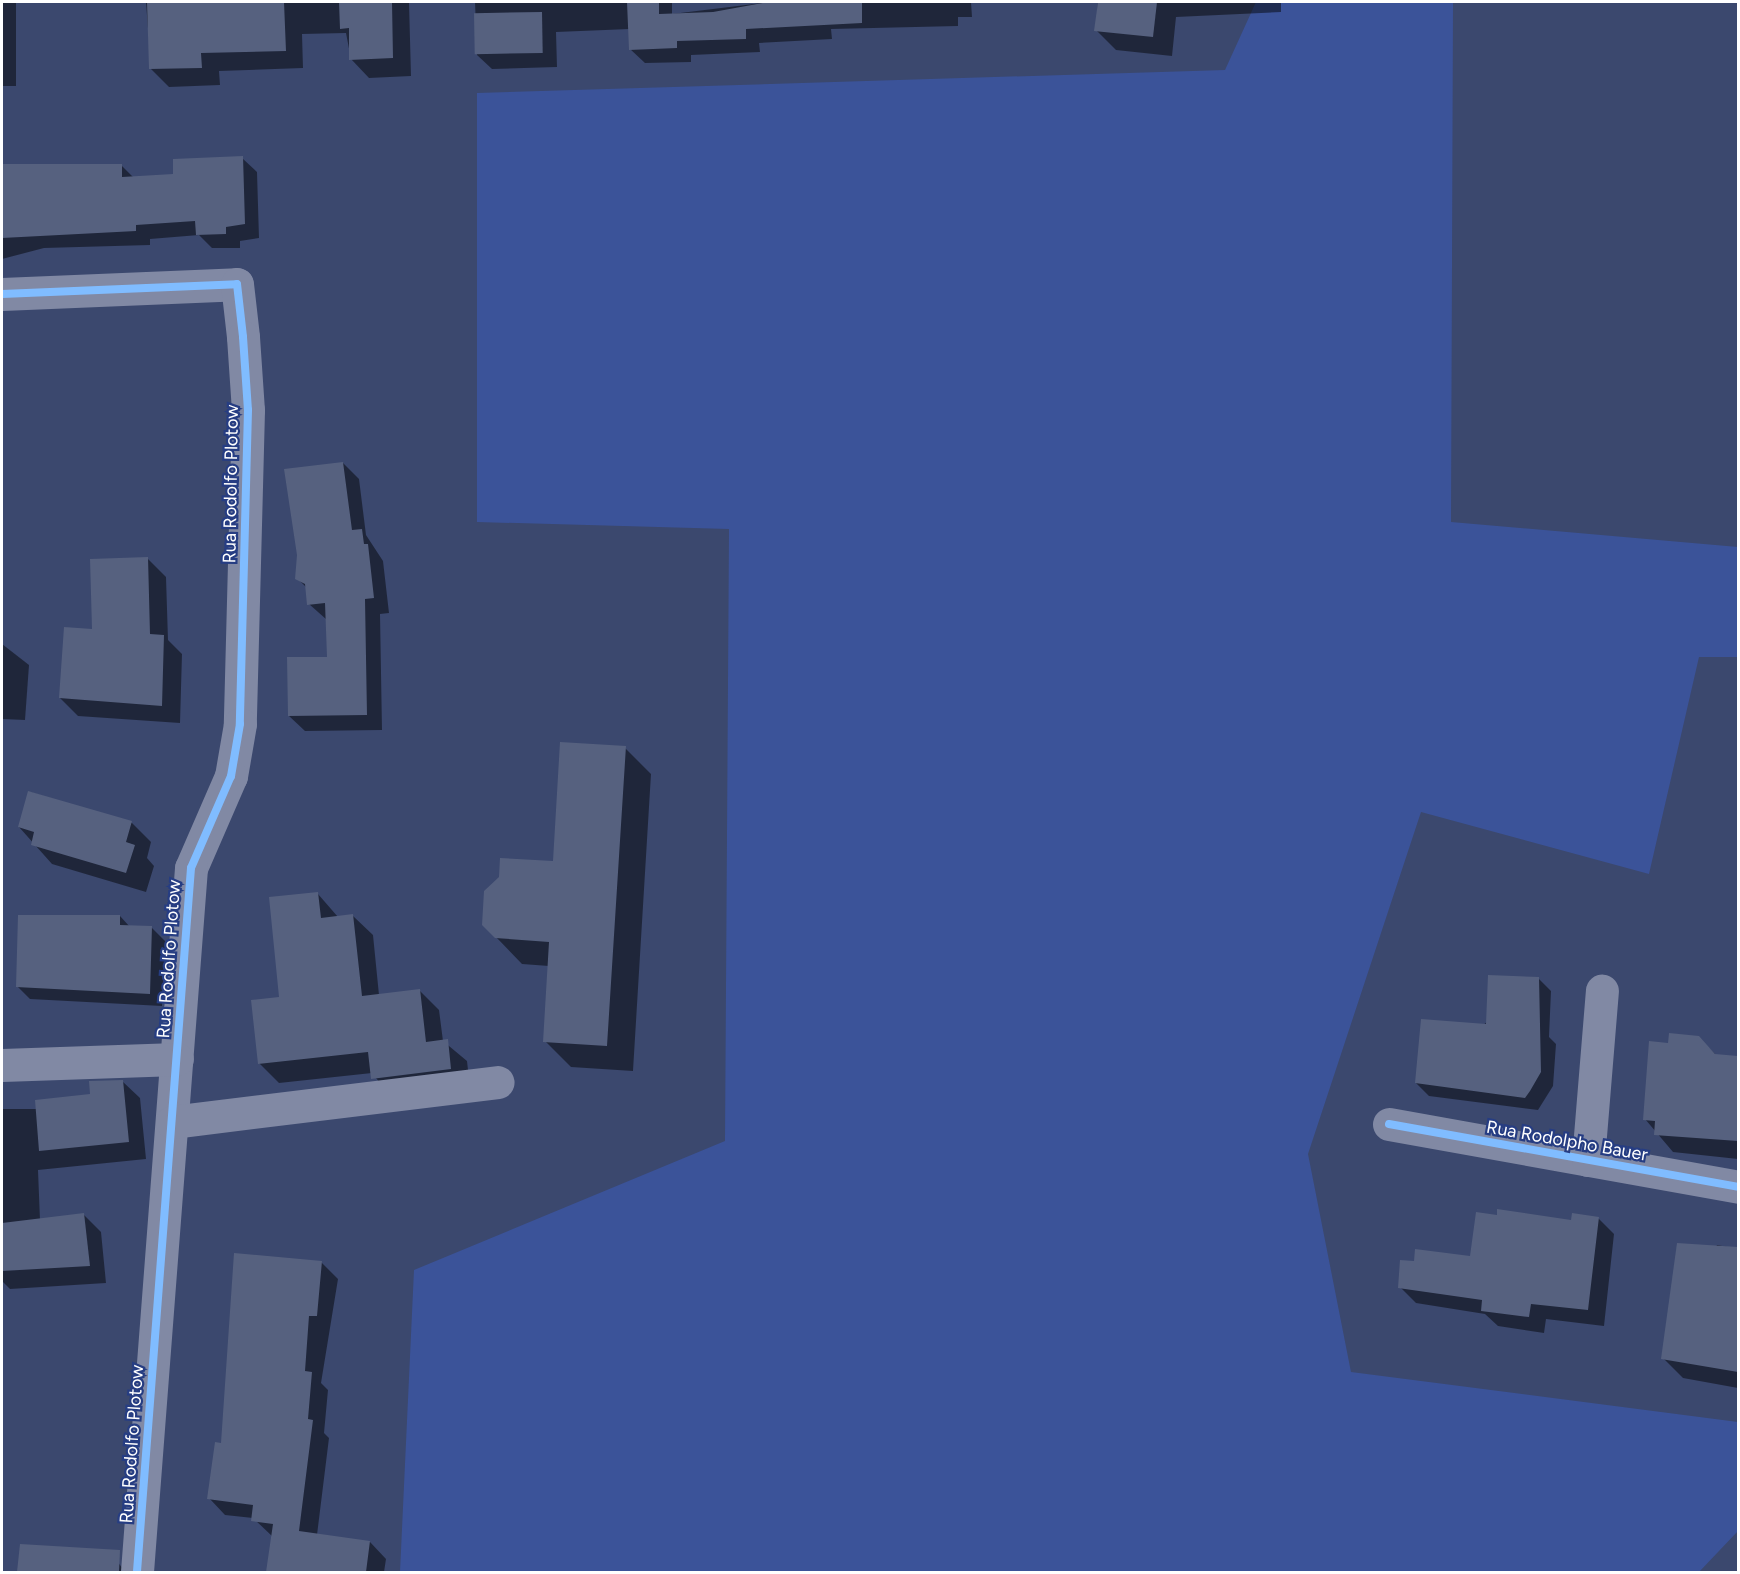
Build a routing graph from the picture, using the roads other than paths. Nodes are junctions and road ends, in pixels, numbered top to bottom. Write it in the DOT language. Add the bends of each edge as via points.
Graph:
graph roads {
  1 [pos="2,294"];
  2 [pos="1602,991"];
  3 [pos="177,1059"];
  4 [pos="2,1065"];
  5 [pos="498,1082"];
  6 [pos="172,1122"];
  7 [pos="1389,1124"];
  8 [pos="1588,1160"];
  9 [pos="1738,1187"];
  10 [pos="137,1572"];
  1 -- 3 [label="street, Rua Rodolfo Plotow" via="237,284 248,410 240,724 231,776 191,867"];
  2 -- 8 [label="street"];
  3 -- 4 [label="street"];
  3 -- 6 [label="street, Rua Rodolfo Plotow"];
  5 -- 6 [label="street"];
  6 -- 10 [label="street, Rua Rodolfo Plotow"];
  7 -- 8 [label="street, Rua Rodolpho Bauer"];
  8 -- 9 [label="street, Rua Rodolpho Bauer"];
}
